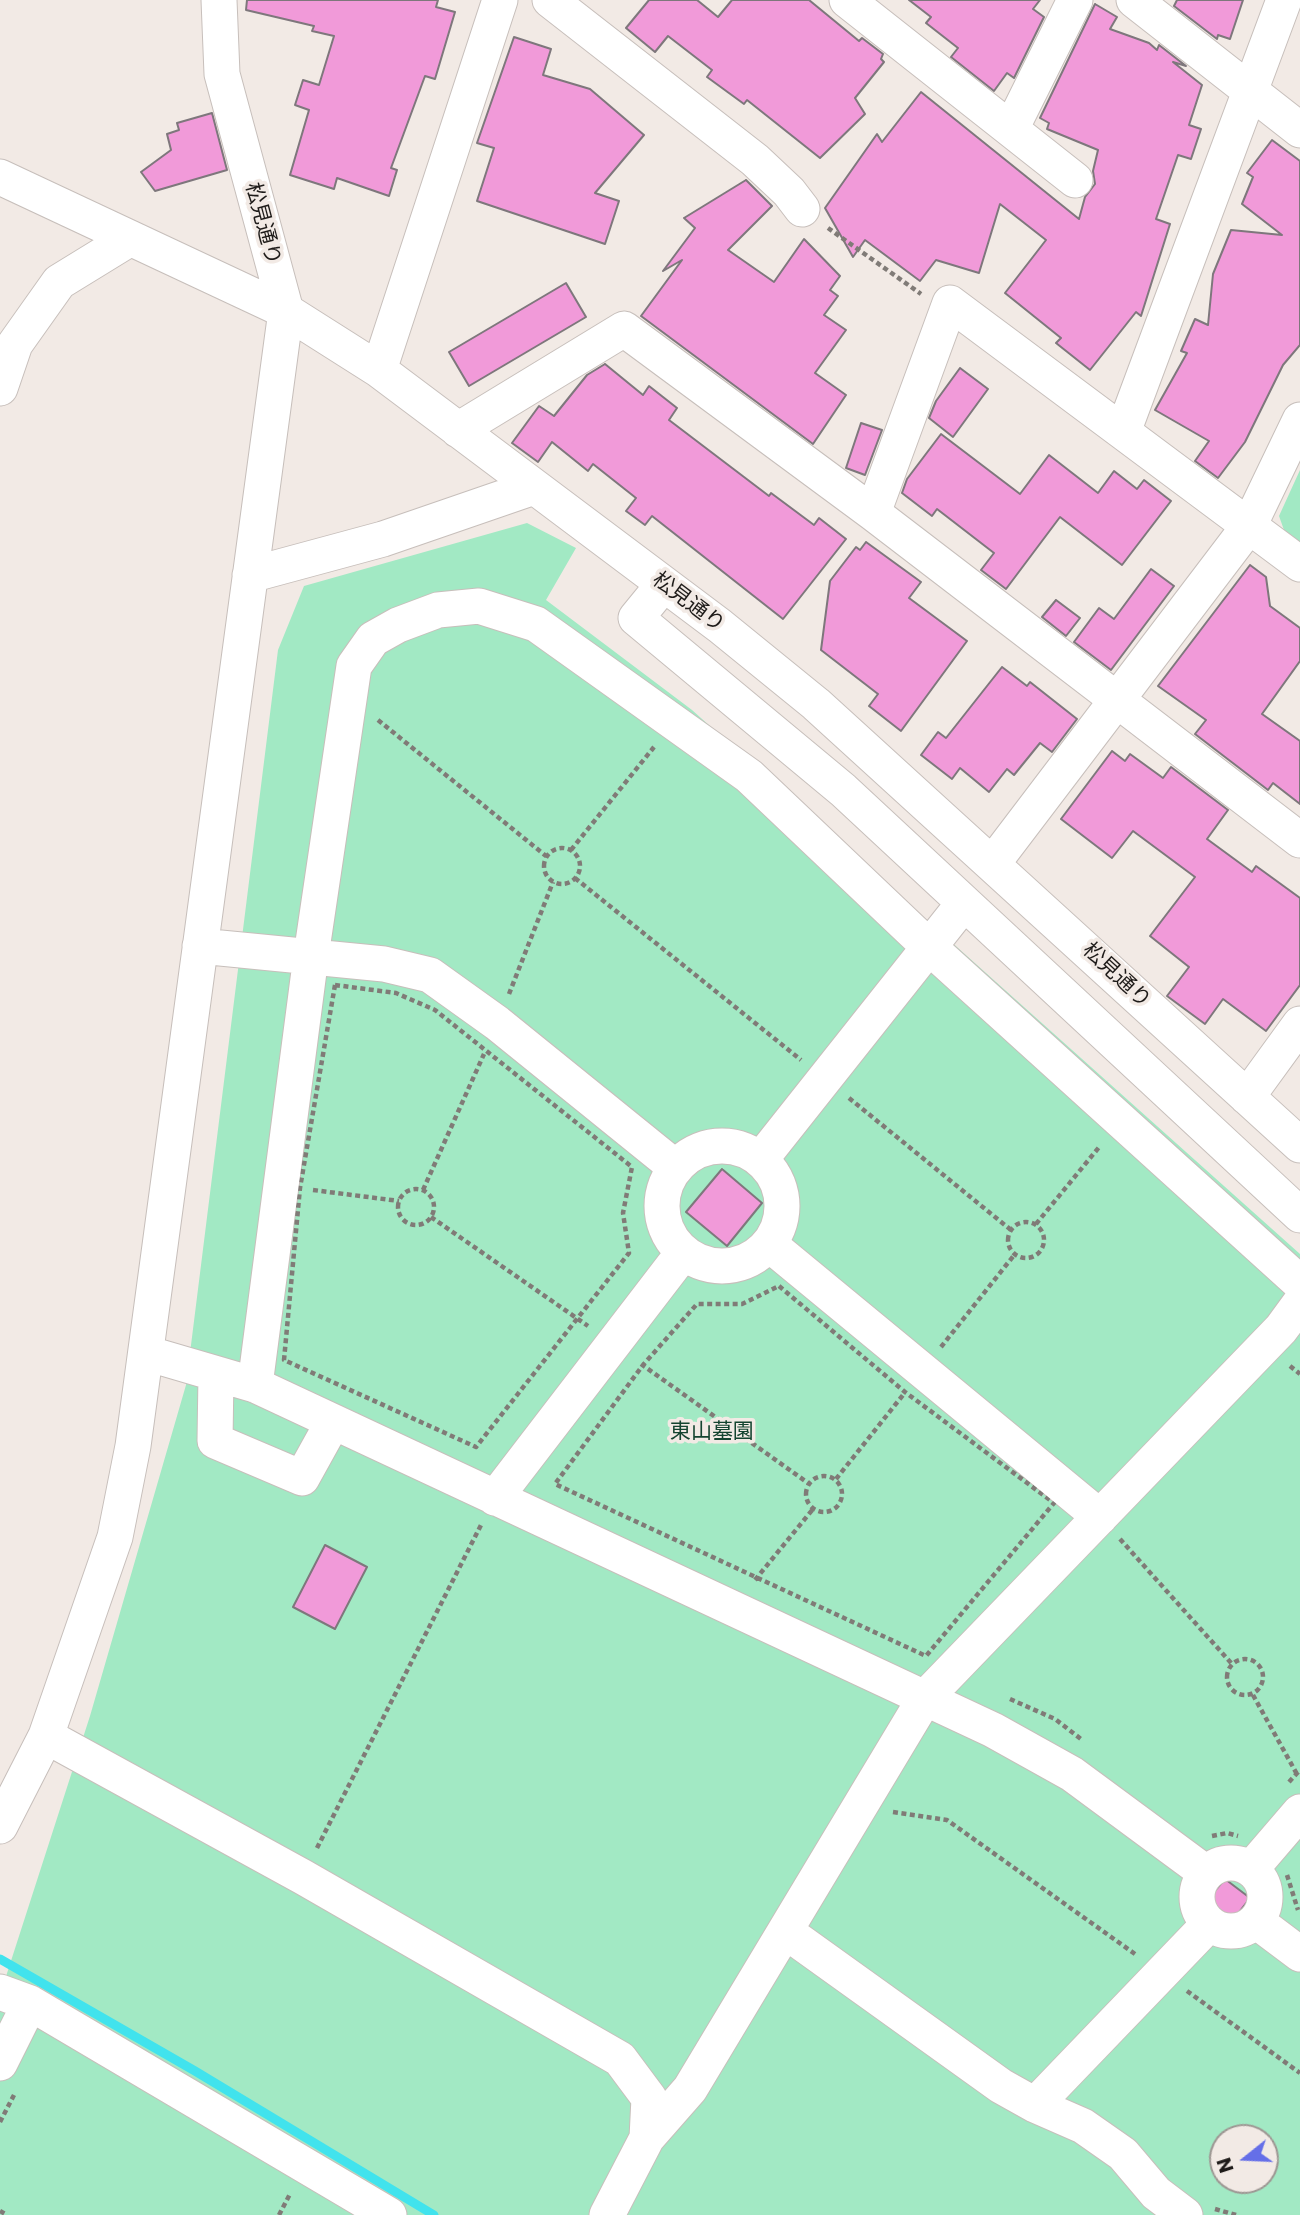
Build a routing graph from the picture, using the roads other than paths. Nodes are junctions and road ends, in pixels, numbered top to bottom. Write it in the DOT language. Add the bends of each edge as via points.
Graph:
graph roads {
  1 [pos="219,0"];
  2 [pos="500,0"];
  3 [pos="550,0"];
  4 [pos="847,0"];
  5 [pos="1075,0"];
  6 [pos="1134,0"];
  7 [pos="1284,0"];
  8 [pos="1251,93"];
  9 [pos="1011,128"];
  10 [pos="1300,130"];
  11 [pos="0,177"];
  12 [pos="1075,180"];
  13 [pos="802,209"];
  14 [pos="129,239"];
  15 [pos="286,311"];
  16 [pos="379,370"];
  17 [pos="0,388"];
  18 [pos="1300,419"];
  19 [pos="458,430"];
  20 [pos="1123,432"];
  21 [pos="534,487"];
  22 [pos="873,513"];
  23 [pos="1249,526"];
  24 [pos="1300,564"];
  25 [pos="250,575"];
  26 [pos="663,585"];
  27 [pos="710,680"];
  28 [pos="1116,700"];
  29 [pos="660,729"];
  30 [pos="872,754"];
  31 [pos="843,790"];
  32 [pos="1300,841"];
  33 [pos="993,863"];
  34 [pos="964,903"];
  35 [pos="200,946"];
  36 [pos="928,946"];
  37 [pos="1090,952"];
  38 [pos="311,956"];
  39 [pos="1058,990"];
  40 [pos="1300,1024"];
  41 [pos="1156,1081"];
  42 [pos="1247,1097"];
  43 [pos="1122,1119"];
  44 [pos="1300,1145"];
  45 [pos="761,1159"];
  46 [pos="675,1167"];
  47 [pos="1300,1215"];
  48 [pos="769,1244"];
  49 [pos="1269,1252"];
  50 [pos="683,1253"];
  51 [pos="1300,1283"];
  52 [pos="1292,1336"];
  53 [pos="146,1353"];
  54 [pos="216,1374"];
  55 [pos="255,1385"];
  56 [pos="333,1422"];
  57 [pos="495,1498"];
  58 [pos="1100,1517"];
  59 [pos="925,1698"];
  60 [pos="46,1736"];
  61 [pos="1300,1812"];
  62 [pos="0,1826"];
  63 [pos="1251,1869"];
  64 [pos="1206,1873"];
  65 [pos="1256,1921"];
  66 [pos="1209,1924"];
  67 [pos="785,1931"];
  68 [pos="1300,1954"];
  69 [pos="15,1998"];
  70 [pos="0,2063"];
  71 [pos="1035,2105"];
  72 [pos="647,2138"];
  73 [pos="1198,2211"];
  74 [pos="389,2215"];
  75 [pos="607,2215"];
  1 -- 15 [label="street, 松見通り" via="222,74"];
  2 -- 16 [label="street"];
  3 -- 13 [label="street" via="755,160"];
  4 -- 9 [label="street"];
  5 -- 9 [label="street"];
  6 -- 8 [label="street"];
  7 -- 8 [label="street"];
  8 -- 10 [label="street"];
  8 -- 20 [label="street"];
  9 -- 12 [label="street"];
  11 -- 14 [label="street"];
  14 -- 15 [label="street"];
  14 -- 17 [label="street" via="59,282 15,344"];
  15 -- 16 [label="street, 松見通り"];
  15 -- 25 [label="street"];
  16 -- 19 [label="street, 松見通り"];
  18 -- 23 [label="street"];
  19 -- 21 [label="street, 松見通り"];
  19 -- 22 [label="street" via="624,329"];
  20 -- 22 [label="street" via="950,303"];
  20 -- 23 [label="street"];
  21 -- 25 [label="street" via="383,539"];
  21 -- 26 [label="street, 松見通り"];
  22 -- 28 [label="street"];
  23 -- 24 [label="street"];
  23 -- 28 [label="street"];
  25 -- 35 [label="street"];
  26 -- 27 [label="street" via="636,618"];
  26 -- 30 [label="street, 松見通り" via="817,704"];
  27 -- 29 [label="street"];
  27 -- 31 [label="street"];
  28 -- 32 [label="street"];
  28 -- 33 [label="street"];
  29 -- 36 [label="street" via="749,776"];
  29 -- 38 [label="street" via="536,624 479,606 438,610 373,639 354,666"];
  30 -- 31 [label="street"];
  30 -- 33 [label="street, 松見通り"];
  31 -- 34 [label="street"];
  33 -- 37 [label="street, 松見通り"];
  34 -- 36 [label="street"];
  34 -- 39 [label="street"];
  35 -- 38 [label="street"];
  35 -- 53 [label="street"];
  36 -- 43 [label="street"];
  36 -- 45 [label="street" via="811,1068"];
  37 -- 39 [label="street"];
  37 -- 42 [label="street, 松見通り"];
  38 -- 46 [label="street" via="384,964 430,975"];
  38 -- 55 [label="street" via="291,1187"];
  39 -- 41 [label="street"];
  40 -- 42 [label="street"];
  41 -- 43 [label="street"];
  41 -- 47 [label="street"];
  42 -- 44 [label="street, 松見通り"];
  43 -- 49 [label="street"];
  45 -- 46 [label="street" via="744,1149 716,1146 689,1154"];
  45 -- 48 [label="street" via="773,1173 782,1200 779,1228"];
  46 -- 50 [label="street" via="661,1202 663,1221"];
  47 -- 49 [label="street"];
  48 -- 50 [label="street" via="755,1257 718,1267"];
  48 -- 58 [label="street"];
  49 -- 51 [label="street"];
  50 -- 57 [label="street"];
  52 -- 58 [label="street"];
  53 -- 54 [label="street"];
  53 -- 60 [label="street" via="116,1537"];
  54 -- 55 [label="street"];
  54 -- 56 [label="street" via="215,1441 302,1478"];
  55 -- 56 [label="street"];
  56 -- 57 [label="street"];
  57 -- 59 [label="street"];
  58 -- 59 [label="street"];
  59 -- 64 [label="street" via="1072,1774"];
  59 -- 67 [label="street"];
  60 -- 62 [label="street"];
  60 -- 72 [label="street" via="620,2059 649,2098"];
  61 -- 63 [label="street"];
  63 -- 64 [label="street" via="1228,1863"];
  63 -- 65 [label="street" via="1265,1894 1264,1909"];
  64 -- 66 [label="street" via="1196,1899"];
  65 -- 66 [label="street" via="1233,1932"];
  65 -- 68 [label="street"];
  66 -- 71 [label="street"];
  67 -- 71 [label="street"];
  67 -- 72 [label="street" via="690,2089"];
  69 -- 70 [label="street"];
  69 -- 74 [label="street"];
  71 -- 73 [label="street" via="1083,2126 1123,2154 1156,2193"];
  72 -- 75 [label="street"];
}
